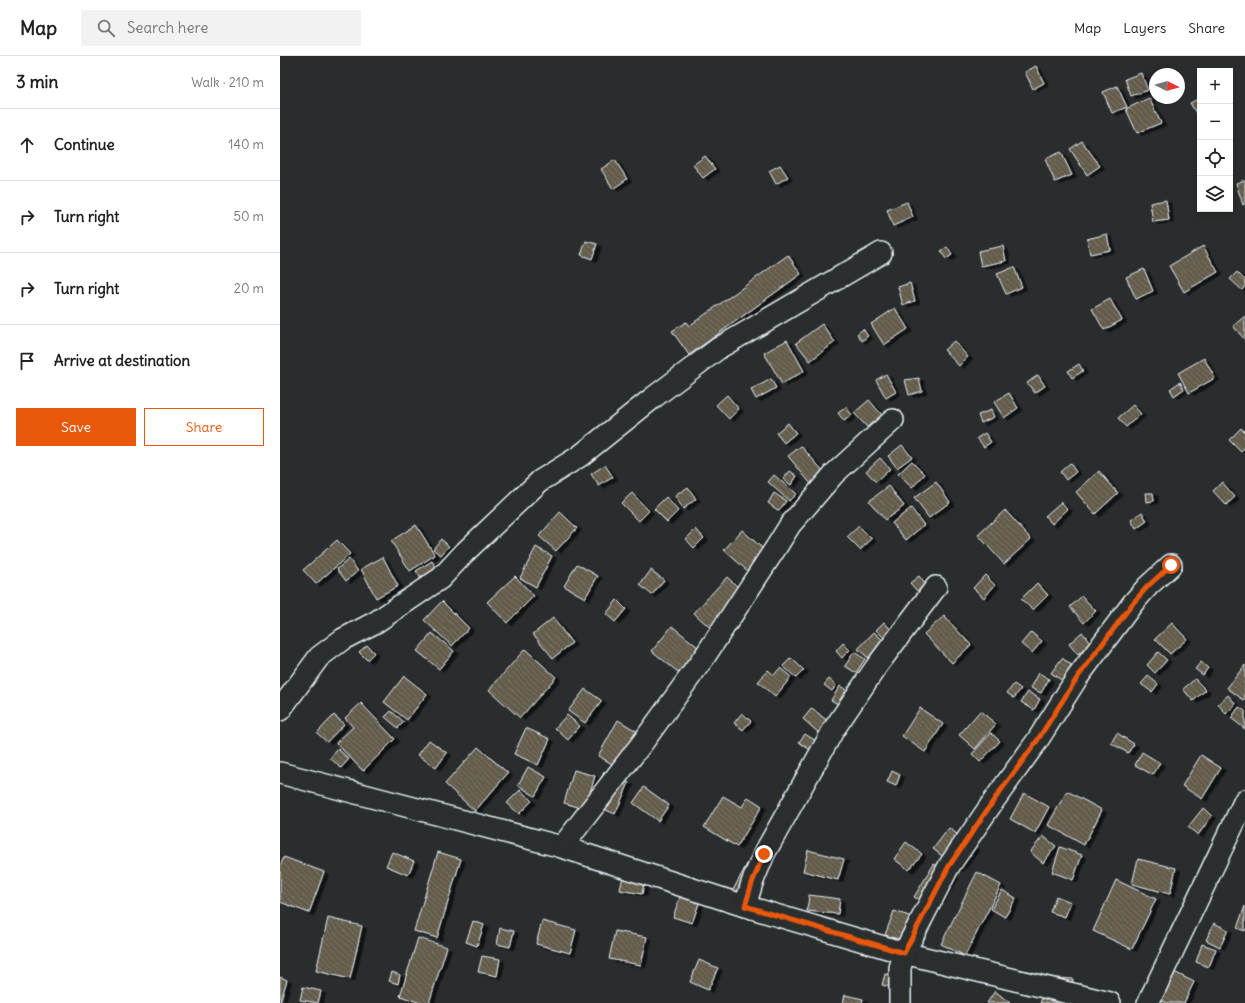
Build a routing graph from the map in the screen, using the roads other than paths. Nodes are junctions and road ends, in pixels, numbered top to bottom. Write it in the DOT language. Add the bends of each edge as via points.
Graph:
graph roads {
  1 [pos="881,253"];
  2 [pos="892,420"];
  3 [pos="1171,565"];
  4 [pos="936,587"];
  5 [pos="280,710"];
  6 [pos="280,773"];
  7 [pos="1245,800"];
  8 [pos="562,847"];
  9 [pos="745,906"];
  10 [pos="904,953"];
  11 [pos="900,1003"];
  12 [pos="1110,1003"];
  13 [pos="1148,1003"];
  1 -- 5 [label="street" via="719,348 580,456 540,481 441,578 376,622 343,639 319,657"];
  2 -- 8 [label="street" via="834,474 790,525 705,656"];
  3 -- 10 [label="street" via="1133,603 1077,678 1037,741 949,866"];
  4 -- 9 [label="street" via="876,667 834,729 764,854"];
  6 -- 8 [label="street"];
  7 -- 13 [label="street"];
  8 -- 9 [label="street"];
  9 -- 10 [label="street"];
  10 -- 11 [label="street" via="900,968"];
  10 -- 12 [label="street"];
}
